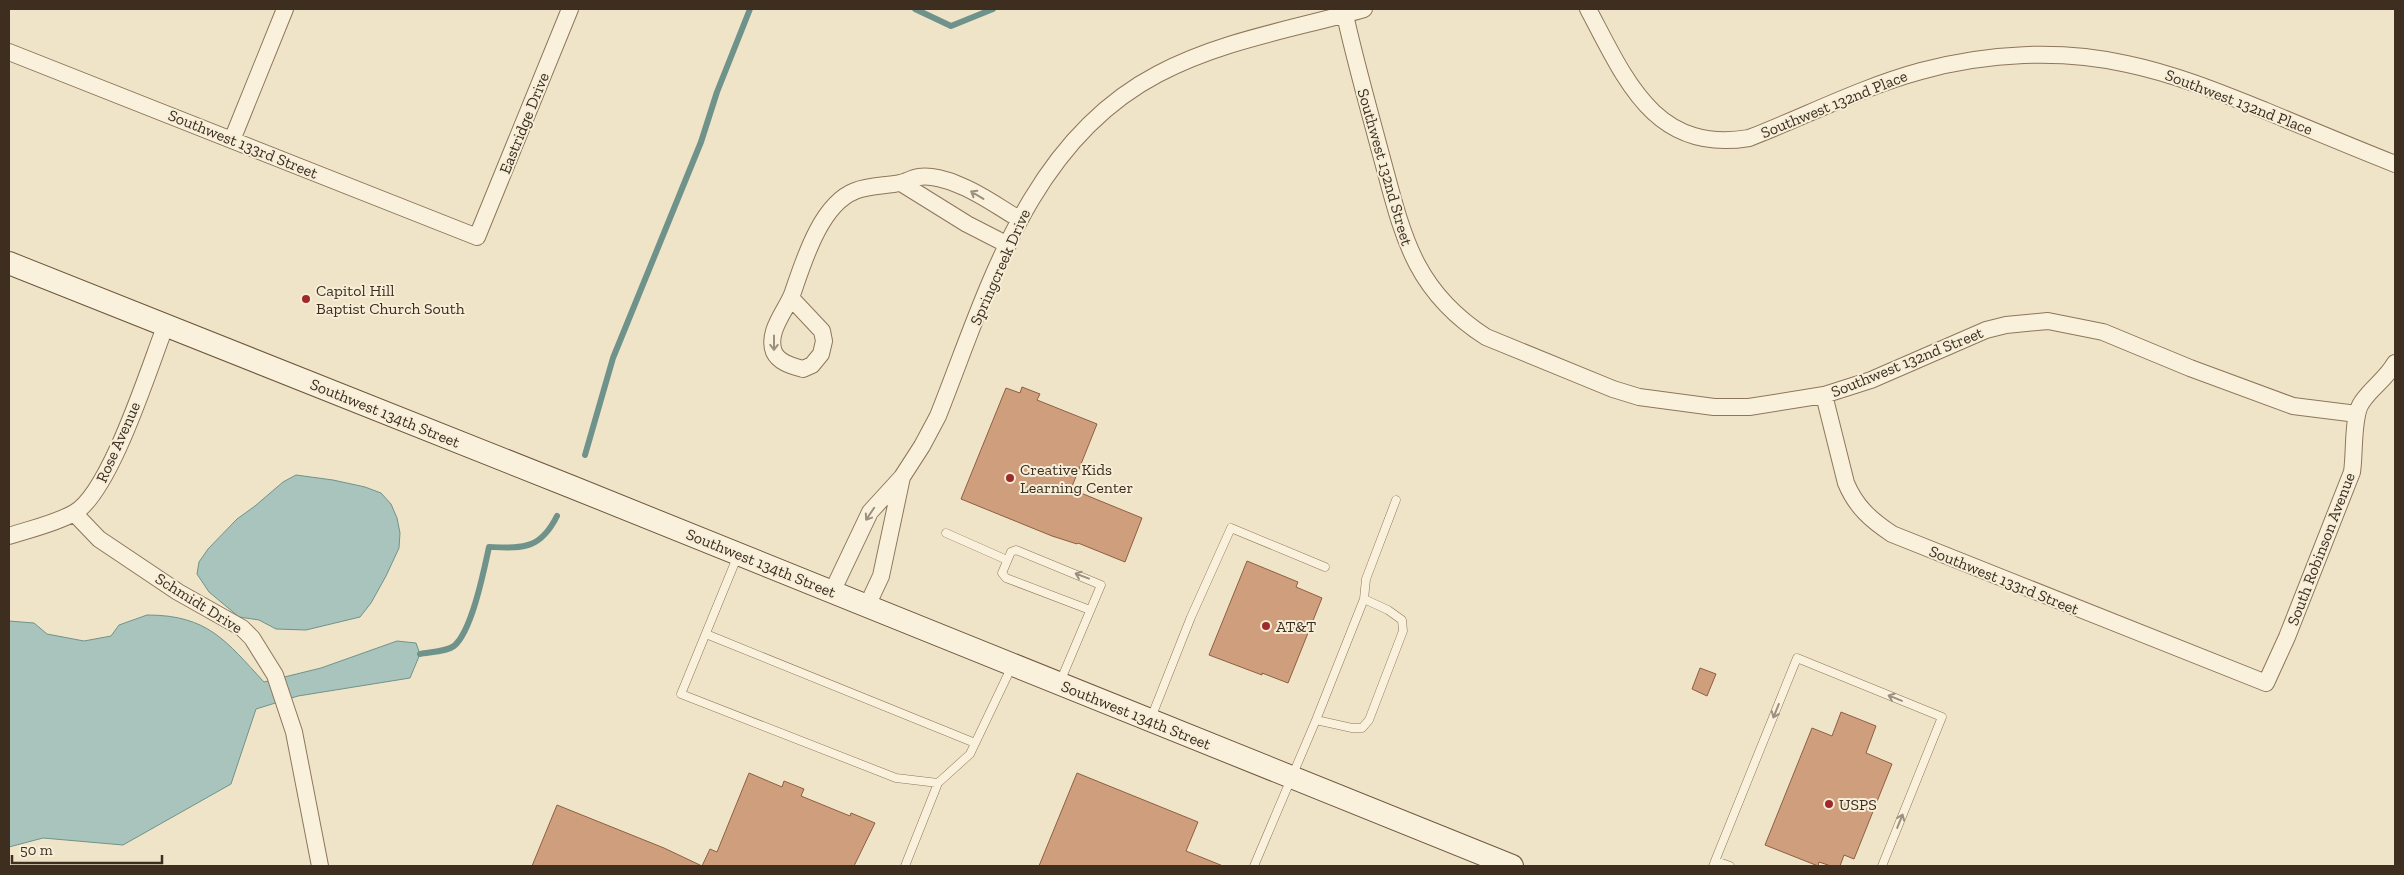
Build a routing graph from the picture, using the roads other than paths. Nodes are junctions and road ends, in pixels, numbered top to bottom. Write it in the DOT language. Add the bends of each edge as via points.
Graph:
graph roads {
  1 [pos="285,9"];
  2 [pos="570,9"];
  3 [pos="1364,9"];
  4 [pos="1588,9"];
  5 [pos="1344,14"];
  6 [pos="9,52"];
  7 [pos="232,140"];
  8 [pos="2395,164"];
  9 [pos="901,183"];
  10 [pos="1019,219"];
  11 [pos="477,238"];
  12 [pos="1008,244"];
  13 [pos="9,263"];
  14 [pos="791,298"];
  15 [pos="165,327"];
  16 [pos="2395,363"];
  17 [pos="1824,395"];
  18 [pos="2357,414"];
  19 [pos="902,476"];
  20 [pos="1396,500"];
  21 [pos="74,513"];
  22 [pos="946,533"];
  23 [pos="9,536"];
  24 [pos="739,554"];
  25 [pos="1007,560"];
  26 [pos="1325,567"];
  27 [pos="832,592"];
  28 [pos="1364,599"];
  29 [pos="867,606"];
  30 [pos="1090,610"];
  31 [pos="706,634"];
  32 [pos="1012,665"];
  33 [pos="2266,683"];
  34 [pos="1059,684"];
  35 [pos="1150,720"];
  36 [pos="1316,720"];
  37 [pos="975,743"];
  38 [pos="1292,778"];
  39 [pos="938,783"];
  40 [pos="1714,863"];
  41 [pos="320,866"];
  42 [pos="905,866"];
  43 [pos="1254,866"];
  44 [pos="1512,866"];
  45 [pos="1730,866"];
  46 [pos="1882,866"];
  1 -- 7 [label="street"];
  2 -- 11 [label="street, Eastridge Drive"];
  3 -- 5 [label="street, Springcreek Drive"];
  4 -- 8 [label="street, Southwest 132nd Place" via="1643,104 1671,126 1707,138 1729,141 1749,138 1868,88 1922,71 1972,60 2045,55 2126,63 2160,72"];
  5 -- 10 [label="street, Springcreek Drive" via="1238,42 1157,74 1098,118 1066,149"];
  5 -- 17 [label="street, Southwest 132nd Street" via="1408,249 1436,294 1467,325 1508,347 1613,389 1639,396 1714,407 1749,407"];
  6 -- 7 [label="street, Southwest 133rd Street"];
  7 -- 11 [label="street, Southwest 133rd Street"];
  10 -- 9 [label="street, one-way" via="960,185 920,177"];
  9 -- 12 [label="street" via="967,224"];
  9 -- 14 [label="street" via="854,191 836,204 819,228 805,257"];
  10 -- 12 [label="street, Springcreek Drive"];
  12 -- 19 [label="street, Springcreek Drive" via="938,416"];
  13 -- 15 [label="main road, Southwest 134th Street"];
  15 -- 21 [label="street, Rose Avenue" via="111,464 98,488"];
  15 -- 24 [label="main road, Southwest 134th Street"];
  16 -- 18 [label="street, South Robinson Avenue" via="2361,403"];
  17 -- 18 [label="street, Southwest 132nd Street" via="1871,380 1986,330 2048,321 2102,332 2293,406"];
  17 -- 33 [label="street, Southwest 133rd Street" via="1852,497 1861,510 1884,529 1941,555"];
  18 -- 33 [label="street, South Robinson Avenue" via="2352,472"];
  19 -- 27 [label="street, Springcreek Drive, one-way" via="870,512"];
  19 -- 29 [label="street, Springcreek Drive" via="881,576"];
  20 -- 28 [label="lane" via="1366,579"];
  21 -- 23 [label="street, Rose Avenue"];
  21 -- 41 [label="street, Schmidt Drive" via="99,539 178,592 242,628 252,638 275,675 294,732"];
  22 -- 25 [label="lane"];
  24 -- 27 [label="main road, Southwest 134th Street"];
  24 -- 31 [label="lane"];
  25 -- 30 [label="lane" via="1002,572 1006,578"];
  30 -- 25 [label="lane, one-way" via="1100,583 1016,550"];
  26 -- 35 [label="lane" via="1231,528"];
  27 -- 29 [label="main road, Southwest 134th Street"];
  28 -- 36 [label="lane"];
  28 -- 36 [label="lane" via="1402,620 1403,631 1369,720 1362,728"];
  29 -- 32 [label="main road, Southwest 134th Street"];
  30 -- 34 [label="lane"];
  31 -- 37 [label="lane"];
  31 -- 39 [label="lane" via="681,694 896,778"];
  32 -- 34 [label="main road, Southwest 134th Street"];
  32 -- 37 [label="lane"];
  34 -- 35 [label="main road, Southwest 134th Street"];
  35 -- 38 [label="main road, Southwest 134th Street"];
  36 -- 38 [label="lane"];
  37 -- 39 [label="lane" via="970,754"];
  38 -- 43 [label="lane"];
  38 -- 44 [label="main road, Southwest 134th Street"];
  39 -- 42 [label="lane"];
  40 -- 45 [label="lane"];
  46 -- 40 [label="lane, one-way" via="1942,717 1797,658"];
}
